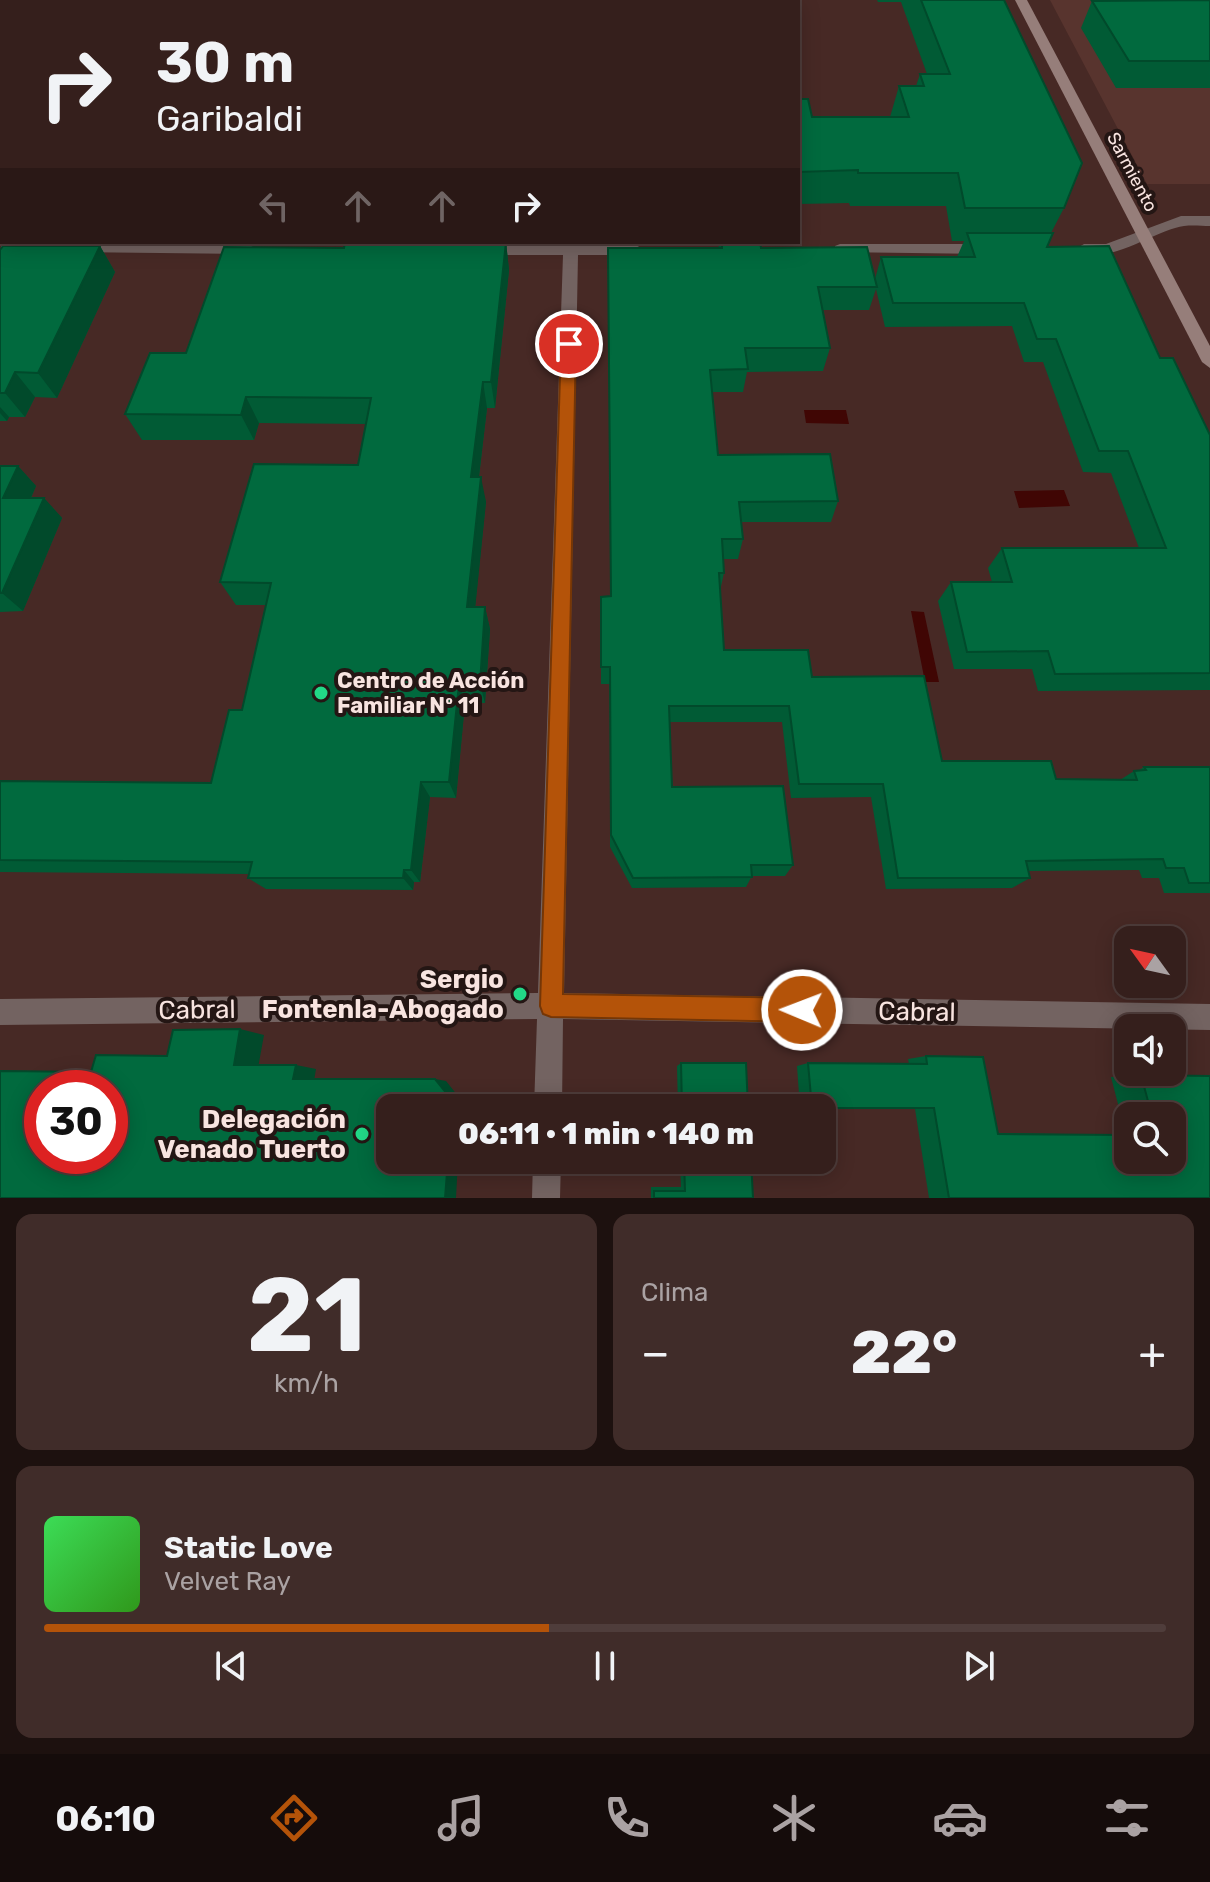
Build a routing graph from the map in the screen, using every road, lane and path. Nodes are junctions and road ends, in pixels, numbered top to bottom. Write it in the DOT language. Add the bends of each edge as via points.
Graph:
graph roads {
  1 [pos="1021,0"];
  2 [pos="1210,221"];
  3 [pos="1145,236"];
  4 [pos="571,246"];
  5 [pos="64,249"];
  6 [pos="270,249"];
  7 [pos="824,249"];
  8 [pos="997,249"];
  9 [pos="1060,249"];
  10 [pos="460,250"];
  11 [pos="650,250"];
  12 [pos="1210,362"];
  13 [pos="551,1006"];
  14 [pos="0,1012"];
  15 [pos="1210,1017"];
  16 [pos="548,1094"];
  17 [pos="547,1174"];
  18 [pos="546,1198"];
  1 -- 3 [label="street, Sarmiento"];
  2 -- 3 [label="street" via="1181,221"];
  3 -- 9 [label="street" via="1108,249"];
  3 -- 12 [label="street, Sarmiento"];
  4 -- 10 [label="street"];
  4 -- 11 [label="street"];
  4 -- 13 [label="street"];
  5 -- 6 [label="street"];
  7 -- 8 [label="street"];
  13 -- 14 [label="street, Cabral"];
  13 -- 15 [label="street, Cabral"];
  13 -- 16 [label="street"];
  17 -- 18 [label="street"];
}
